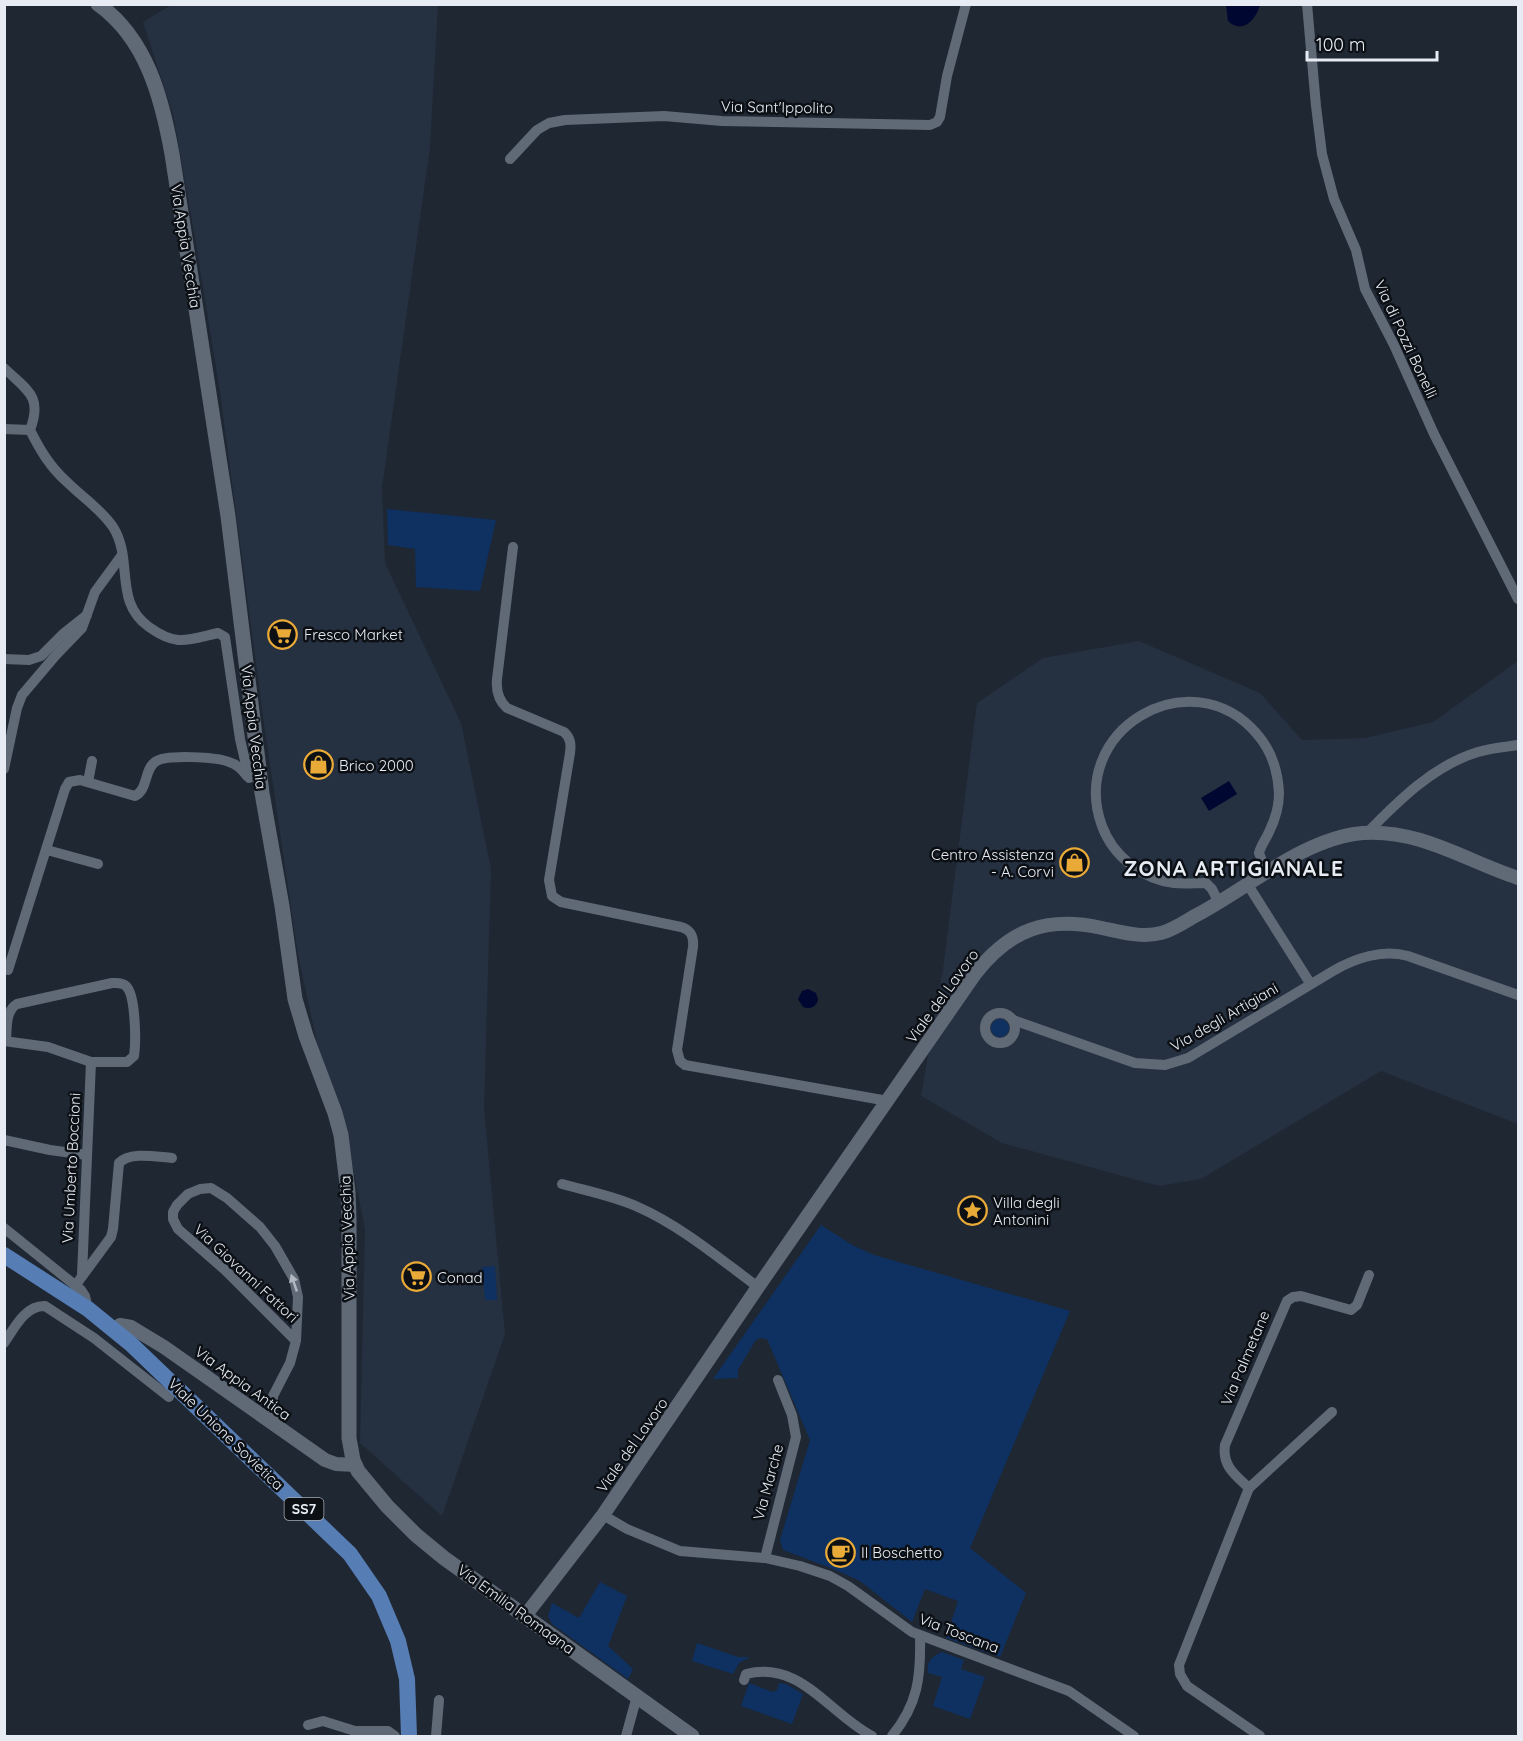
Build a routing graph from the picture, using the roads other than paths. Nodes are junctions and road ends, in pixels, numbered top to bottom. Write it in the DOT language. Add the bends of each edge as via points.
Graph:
graph roads {
  1 [pos="98,4"];
  2 [pos="966,4"];
  3 [pos="1308,4"];
  4 [pos="510,159"];
  5 [pos="4,368"];
  6 [pos="4,429"];
  7 [pos="30,430"];
  8 [pos="513,547"];
  9 [pos="123,555"];
  10 [pos="1518,599"];
  11 [pos="87,615"];
  12 [pos="4,658"];
  13 [pos="1518,745"];
  14 [pos="92,761"];
  15 [pos="4,769"];
  16 [pos="249,778"];
  17 [pos="88,782"];
  18 [pos="262,794"];
  19 [pos="1367,833"];
  20 [pos="47,850"];
  21 [pos="98,864"];
  22 [pos="1267,873"];
  23 [pos="1518,878"];
  24 [pos="1248,885"];
  25 [pos="1219,903"];
  26 [pos="8,970"];
  27 [pos="1310,983"];
  28 [pos="1518,995"];
  29 [pos="1013,1020"];
  30 [pos="5,1041"];
  31 [pos="91,1062"];
  32 [pos="888,1101"];
  33 [pos="4,1140"];
  34 [pos="87,1155"];
  35 [pos="172,1158"];
  36 [pos="561,1184"];
  37 [pos="4,1228"];
  38 [pos="4,1255"];
  39 [pos="82,1275"];
  40 [pos="1369,1275"];
  41 [pos="75,1286"];
  42 [pos="758,1287"];
  43 [pos="88,1309"];
  44 [pos="114,1329"];
  45 [pos="296,1341"];
  46 [pos="4,1343"];
  47 [pos="778,1380"];
  48 [pos="172,1395"];
  49 [pos="1332,1412"];
  50 [pos="273,1425"];
  51 [pos="355,1465"];
  52 [pos="1249,1488"];
  53 [pos="603,1515"];
  54 [pos="765,1558"];
  55 [pos="525,1616"];
  56 [pos="920,1636"];
  57 [pos="744,1680"];
  58 [pos="637,1696"];
  59 [pos="439,1700"];
  60 [pos="308,1725"];
  61 [pos="395,1737"];
  62 [pos="410,1737"];
  63 [pos="436,1737"];
  64 [pos="626,1737"];
  65 [pos="692,1737"];
  66 [pos="872,1737"];
  67 [pos="892,1737"];
  68 [pos="1134,1737"];
  69 [pos="1260,1737"];
  1 -- 18 [label="main road, Via Appia Vecchia" via="123,27 143,55 169,137 228,516"];
  2 -- 4 [label="street, Via Sant'Ippolito" via="940,117 934,124 727,122 664,116 565,120 540,128"];
  3 -- 10 [label="street, Via di Pozzi Bonelli" via="1322,154 1332,194 1356,250 1365,289"];
  5 -- 7 [label="street" via="33,398 36,410"];
  6 -- 7 [label="street"];
  7 -- 9 [label="street" via="55,471 109,522"];
  8 -- 32 [label="street" via="496,679 498,693 507,708 564,732 570,742 549,880 552,896 561,902 690,931 693,947 677,1050 685,1065"];
  9 -- 11 [label="street" via="95,592"];
  9 -- 16 [label="street" via="130,606 145,624 175,641 224,635"];
  11 -- 12 [label="street" via="41,656 29,660"];
  11 -- 15 [label="street" via="80,631 22,695"];
  13 -- 19 [label="street" via="1478,752 1455,762 1407,793"];
  14 -- 17 [label="street"];
  16 -- 17 [label="street" via="225,760 170,758 154,763 142,792 135,796"];
  16 -- 18 [label="street"];
  17 -- 20 [label="street" via="75,780 67,784"];
  18 -- 51 [label="main road, Via Appia Vecchia" via="295,999 341,1135 348,1192 349,1438"];
  19 -- 22 [label="street, Viale del Lavoro" via="1317,845"];
  19 -- 23 [label="street, Viale del Lavoro" via="1422,840"];
  20 -- 21 [label="street"];
  20 -- 26 [label="street"];
  22 -- 24 [label="street, Viale del Lavoro"];
  22 -- 25 [label="street" via="1259,853 1276,816 1279,793 1274,765 1260,737 1236,715 1202,703 1171,704 1141,715 1114,739 1101,765 1096,795 1104,830 1117,851 1137,869 1170,882 1206,884"];
  24 -- 25 [label="street, Viale del Lavoro"];
  24 -- 27 [label="street"];
  25 -- 32 [label="street, Viale del Lavoro" via="1155,934 1059,924 1035,927 1015,936 978,970"];
  27 -- 28 [label="street, Via degli Artigiani" via="1356,960 1397,954"];
  27 -- 29 [label="street, Via degli Artigiani" via="1195,1055 1169,1064 1130,1061"];
  30 -- 31 [label="street" via="48,1047"];
  30 -- 31 [label="street" via="9,1014 15,1005 124,984 134,1016 134,1054 130,1061 120,1064"];
  31 -- 34 [label="street, Via Umberto Boccioni"];
  32 -- 42 [label="street, Viale del Lavoro"];
  33 -- 34 [label="street"];
  34 -- 39 [label="street, Via Umberto Boccioni"];
  35 -- 39 [label="street" via="132,1156 119,1163 113,1231 107,1245"];
  36 -- 42 [label="street" via="625,1201 648,1212"];
  37 -- 41 [label="street"];
  38 -- 43 [label="main road, SS7"];
  39 -- 41 [label="street"];
  40 -- 52 [label="street, Via Palmetane" via="1353,1309 1301,1296 1285,1304 1225,1445 1226,1464"];
  41 -- 43 [label="street" via="84,1294"];
  42 -- 53 [label="street, Viale del Lavoro"];
  43 -- 44 [label="main road, SS7"];
  44 -- 48 [label="main road, Viale Unione Sovietica / SS7"];
  44 -- 50 [label="street, Via Appia Antica" via="131,1326"];
  45 -- 45 [label="street, Via Giovanni Fattori, one-way" via="297,1292 275,1246 256,1222 218,1192 203,1188 188,1194 174,1208 175,1226"];
  45 -- 50 [label="street, Via Giovanni Fattori" via="273,1396"];
  46 -- 48 [label="street" via="26,1313 45,1306"];
  47 -- 54 [label="street, Via Marche" via="792,1414 796,1437"];
  48 -- 62 [label="main road, Viale Unione Sovietica / SS7" via="342,1546 368,1578 384,1605 402,1654"];
  49 -- 52 [label="street"];
  50 -- 51 [label="street, Via Appia Antica" via="328,1461"];
  51 -- 55 [label="main road, Via Emilia Romagna" via="408,1527"];
  52 -- 69 [label="street" via="1179,1670 1187,1686"];
  53 -- 54 [label="street, Via Toscana" via="680,1551"];
  53 -- 55 [label="street, Viale del Lavoro"];
  54 -- 56 [label="street, Via Toscana" via="837,1579"];
  55 -- 58 [label="main road, Via Emilia Romagna"];
  56 -- 67 [label="street" via="915,1699"];
  56 -- 68 [label="street, Via Toscana" via="1069,1691"];
  57 -- 66 [label="street" via="746,1674 759,1670 801,1681"];
  58 -- 64 [label="street"];
  58 -- 65 [label="main road, Via Emilia Romagna"];
  59 -- 63 [label="street"];
  60 -- 61 [label="street" via="323,1721 356,1731 388,1731"];
}
